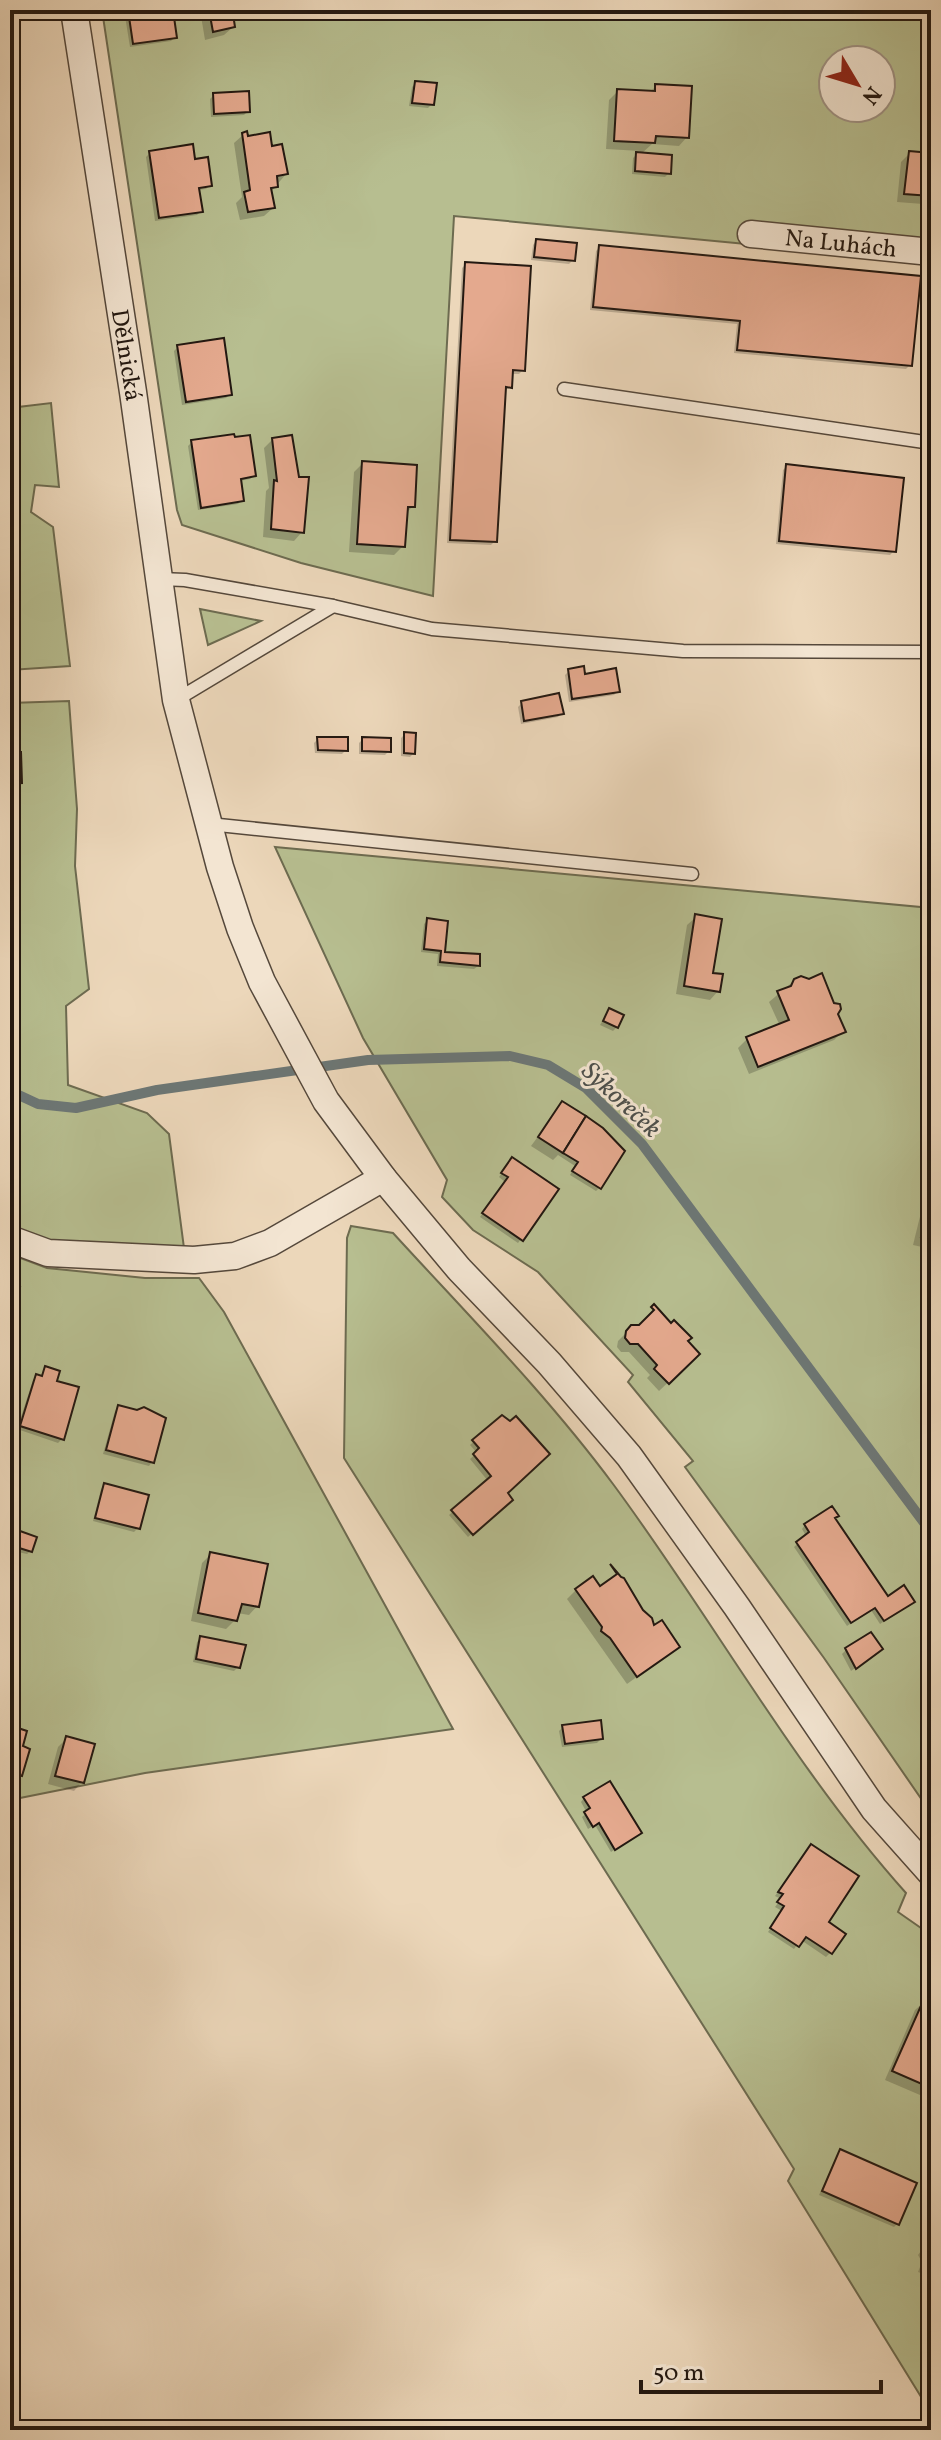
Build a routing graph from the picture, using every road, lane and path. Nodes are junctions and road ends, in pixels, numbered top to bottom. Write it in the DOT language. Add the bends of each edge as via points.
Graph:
graph roads {
  1 [pos="74,10"];
  2 [pos="751,234"];
  3 [pos="931,252"];
  4 [pos="564,389"];
  5 [pos="931,443"];
  6 [pos="160,579"];
  7 [pos="333,606"];
  8 [pos="931,652"];
  9 [pos="176,700"];
  10 [pos="209,824"];
  11 [pos="692,874"];
  12 [pos="383,1178"];
  13 [pos="10,1239"];
  14 [pos="931,1873"];
  1 -- 6 [label="street, Dělnická"];
  2 -- 3 [label="street, Na Luhách"];
  4 -- 5 [label="lane"];
  6 -- 7 [label="lane"];
  6 -- 9 [label="street, Dělnická"];
  7 -- 8 [label="lane" via="432,629 683,651"];
  7 -- 9 [label="lane"];
  9 -- 10 [label="street, Dělnická"];
  10 -- 11 [label="lane"];
  10 -- 12 [label="street, Dělnická" via="262,982 326,1101"];
  12 -- 13 [label="street" via="270,1243 235,1256 194,1260 48,1253"];
  12 -- 14 [label="street, Dělnická" via="612,1435 874,1809"];
}
